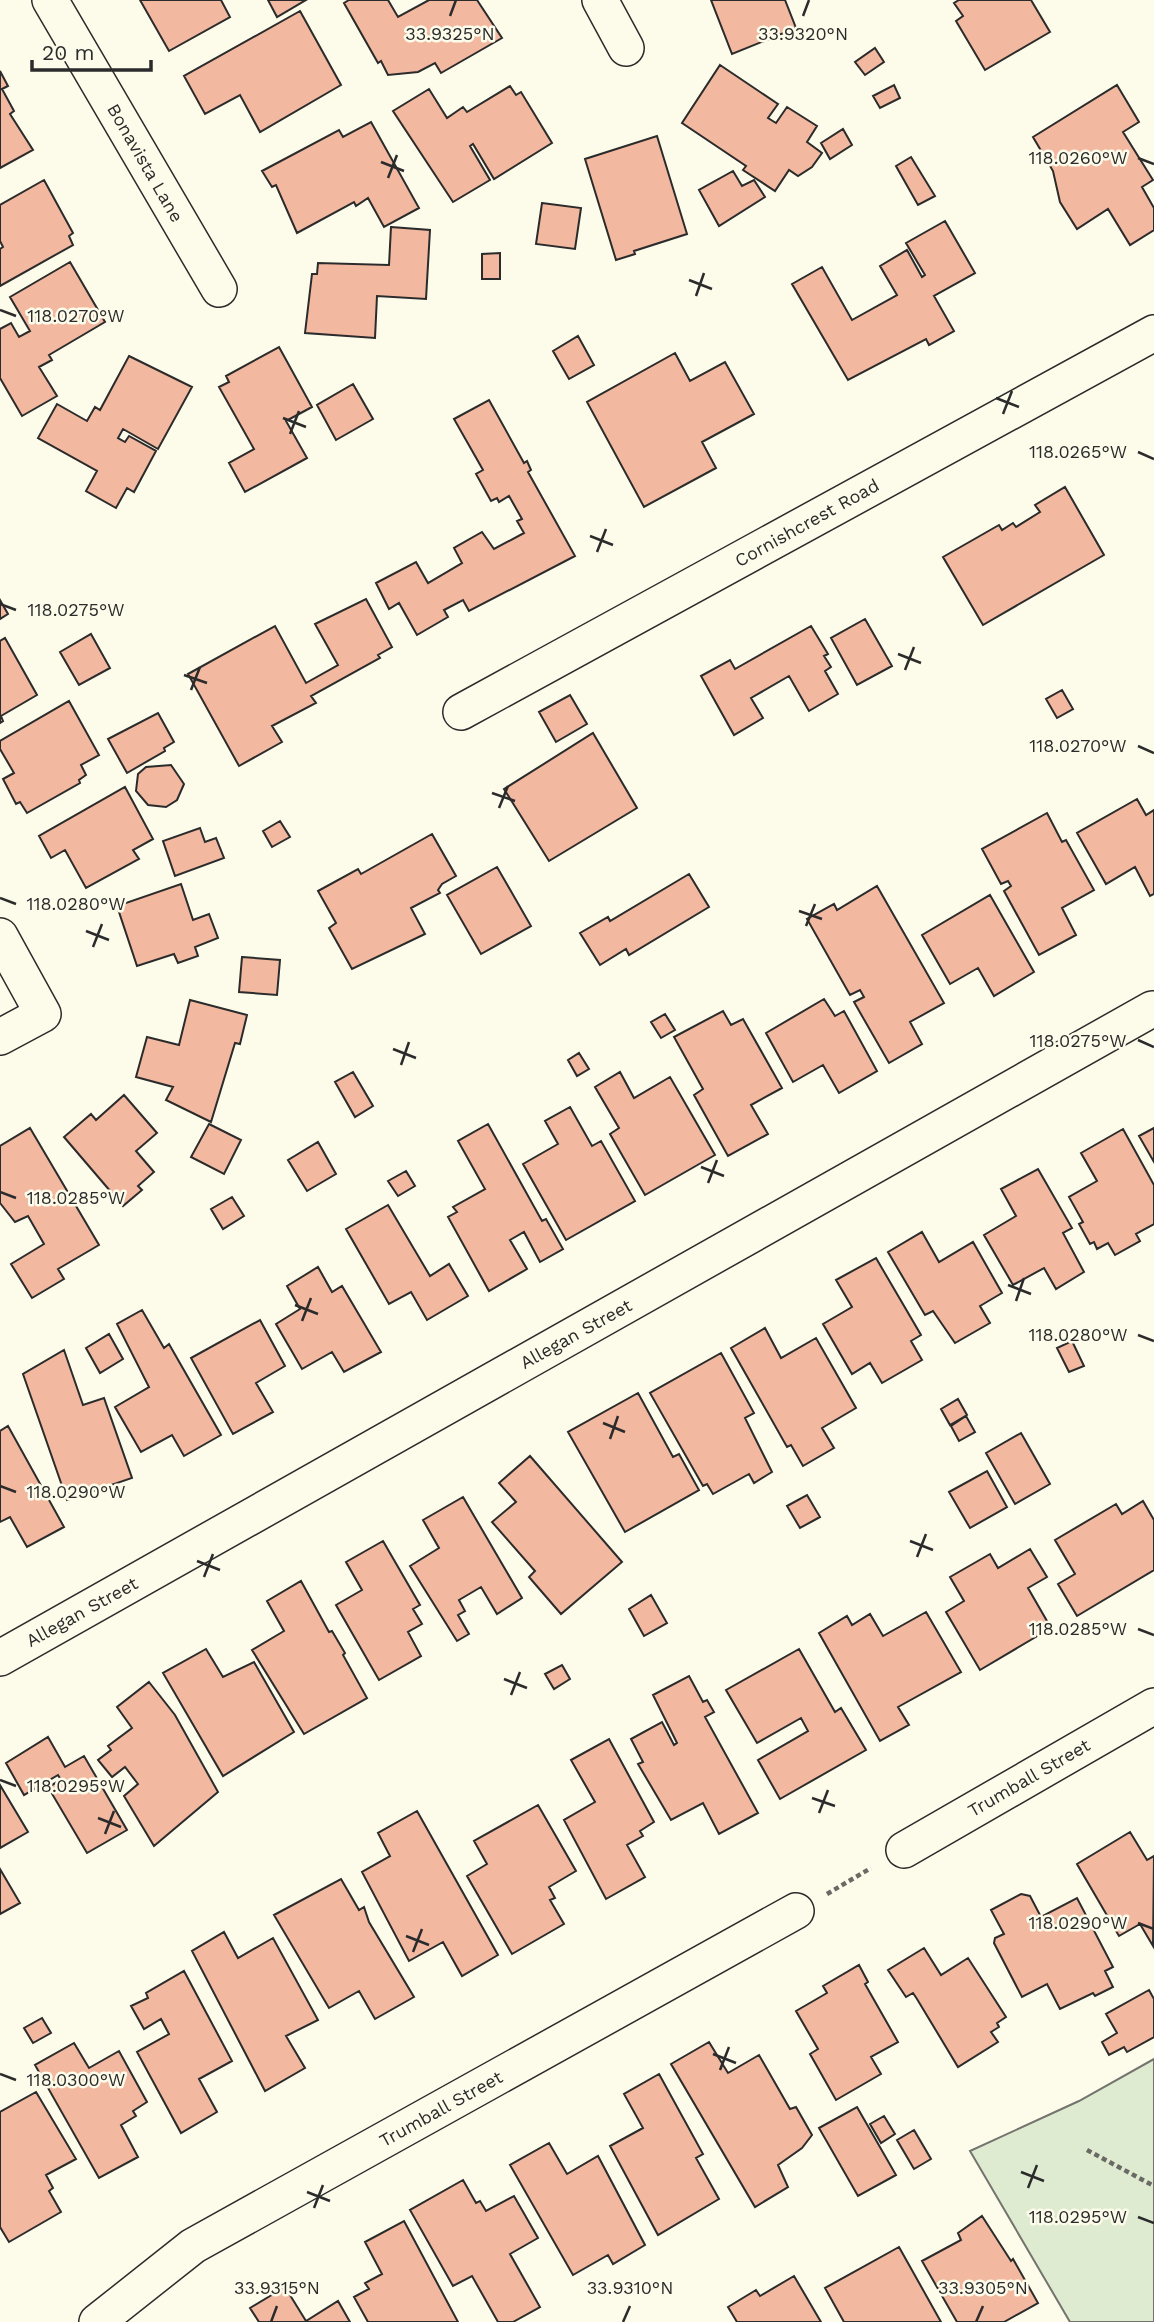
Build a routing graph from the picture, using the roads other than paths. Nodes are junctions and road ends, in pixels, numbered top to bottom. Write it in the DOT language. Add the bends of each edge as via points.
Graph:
graph roads {
  1 [pos="50,0"];
  2 [pos="600,0"];
  3 [pos="626,48"];
  4 [pos="219,289"];
  5 [pos="1154,333"];
  6 [pos="461,712"];
  7 [pos="0,936"];
  8 [pos="1152,1009"];
  9 [pos="0,1037"];
  10 [pos="0,1658"];
  11 [pos="1154,1706"];
  12 [pos="904,1850"];
  13 [pos="796,1912"];
  14 [pos="97,2322"];
  1 -- 4 [label="street, Bonavista Lane"];
  2 -- 3 [label="street"];
  5 -- 6 [label="street, Cornishcrest Road"];
  7 -- 9 [label="street" via="43,1014"];
  8 -- 10 [label="street, Allegan Street"];
  11 -- 12 [label="street, Trumball Street"];
  13 -- 14 [label="street, Trumball Street" via="193,2246"];
}
